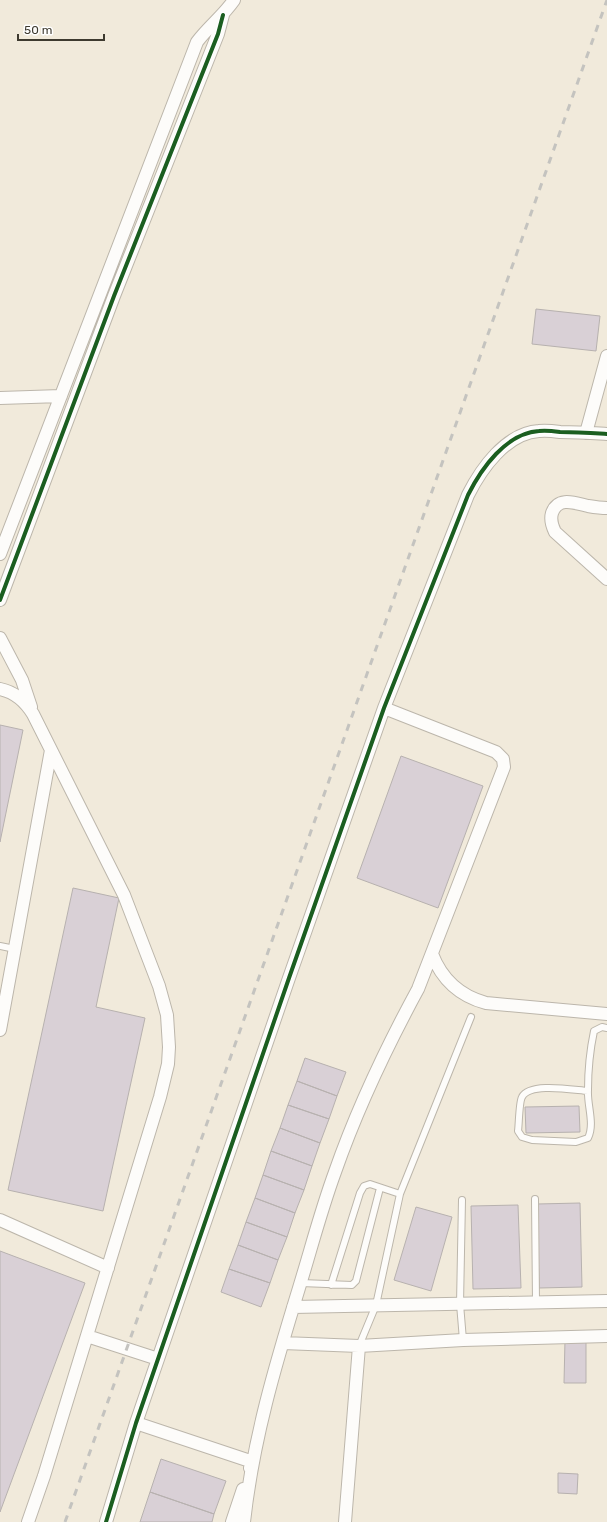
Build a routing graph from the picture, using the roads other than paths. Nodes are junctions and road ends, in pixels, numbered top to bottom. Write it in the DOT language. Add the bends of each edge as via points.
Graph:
graph roads {
  1 [pos="234,0"];
  2 [pos="223,15"];
  3 [pos="607,356"];
  4 [pos="60,396"];
  5 [pos="0,398"];
  6 [pos="586,433"];
  7 [pos="607,434"];
  8 [pos="607,508"];
  9 [pos="0,554"];
  10 [pos="607,579"];
  11 [pos="0,600"];
  12 [pos="0,638"];
  13 [pos="0,689"];
  14 [pos="384,708"];
  15 [pos="33,714"];
  16 [pos="51,750"];
  17 [pos="0,946"];
  18 [pos="15,949"];
  19 [pos="432,954"];
  20 [pos="607,1014"];
  21 [pos="471,1017"];
  22 [pos="607,1028"];
  23 [pos="0,1030"];
  24 [pos="588,1091"];
  25 [pos="380,1188"];
  26 [pos="400,1194"];
  27 [pos="535,1199"];
  28 [pos="462,1200"];
  29 [pos="0,1220"];
  30 [pos="108,1268"];
  31 [pos="301,1283"];
  32 [pos="331,1285"];
  33 [pos="607,1300"];
  34 [pos="536,1302"];
  35 [pos="460,1304"];
  36 [pos="376,1305"];
  37 [pos="293,1307"];
  38 [pos="87,1336"];
  39 [pos="607,1336"];
  40 [pos="463,1340"];
  41 [pos="282,1343"];
  42 [pos="359,1346"];
  43 [pos="158,1359"];
  44 [pos="136,1423"];
  45 [pos="253,1462"];
  46 [pos="28,1522"];
  47 [pos="106,1522"];
  48 [pos="232,1522"];
  49 [pos="244,1522"];
  50 [pos="345,1522"];
  1 -- 2 [label="street"];
  2 -- 4 [label="street" via="197,42"];
  2 -- 11 [label="street" via="218,34 111,303"];
  3 -- 6 [label="street"];
  4 -- 5 [label="street"];
  4 -- 9 [label="street"];
  6 -- 7 [label="street"];
  6 -- 14 [label="street" via="528,433 503,448 481,472 468,495"];
  8 -- 10 [label="street" via="564,502 554,510 551,518 555,532"];
  12 -- 15 [label="street" via="22,680"];
  13 -- 15 [label="street" via="16,695"];
  14 -- 19 [label="street" via="496,752 504,763"];
  14 -- 43 [label="street"];
  15 -- 16 [label="street"];
  16 -- 18 [label="street"];
  16 -- 30 [label="street" via="124,894 164,1001 168,1030 169,1053 164,1081"];
  17 -- 18 [label="lane"];
  18 -- 23 [label="street"];
  19 -- 20 [label="street" via="440,972 453,987 477,1001"];
  19 -- 31 [label="street" via="350,1132 321,1213"];
  21 -- 26 [label="lane"];
  22 -- 24 [label="lane" via="602,1027 594,1031"];
  24 -- 24 [label="lane" via="591,1131 588,1138 576,1142 532,1140 522,1137 518,1131 522,1098 528,1091 540,1088"];
  25 -- 26 [label="lane"];
  25 -- 32 [label="lane" via="370,1184 364,1186 360,1193"];
  25 -- 32 [label="lane" via="356,1281 352,1285"];
  26 -- 36 [label="lane"];
  27 -- 34 [label="lane"];
  28 -- 35 [label="lane"];
  29 -- 30 [label="street"];
  30 -- 38 [label="street"];
  31 -- 32 [label="lane"];
  31 -- 37 [label="street"];
  33 -- 34 [label="street"];
  34 -- 35 [label="street"];
  35 -- 36 [label="street"];
  35 -- 40 [label="lane"];
  36 -- 37 [label="street"];
  36 -- 42 [label="lane"];
  37 -- 41 [label="street"];
  38 -- 43 [label="street"];
  38 -- 46 [label="street"];
  39 -- 40 [label="street"];
  40 -- 42 [label="street"];
  41 -- 42 [label="street"];
  41 -- 45 [label="street"];
  42 -- 50 [label="street"];
  43 -- 44 [label="street"];
  44 -- 45 [label="street"];
  44 -- 47 [label="street"];
  45 -- 48 [label="street"];
  45 -- 49 [label="street"];
}
